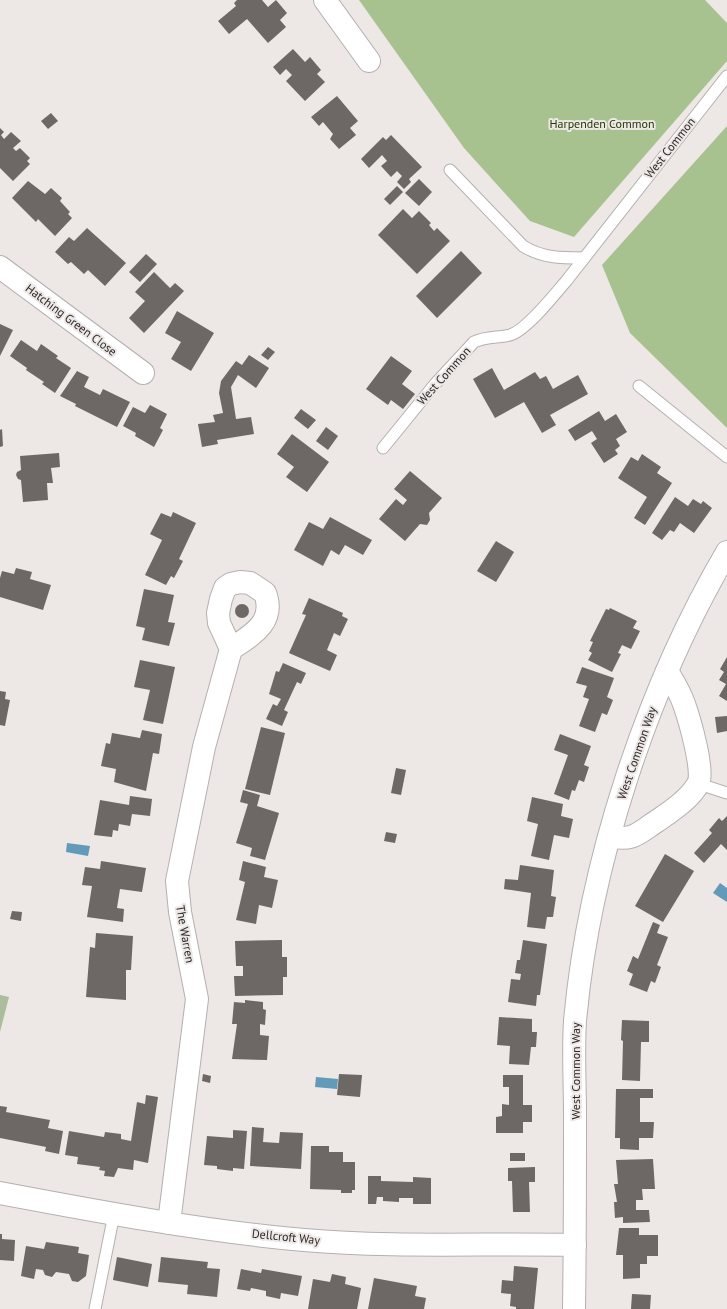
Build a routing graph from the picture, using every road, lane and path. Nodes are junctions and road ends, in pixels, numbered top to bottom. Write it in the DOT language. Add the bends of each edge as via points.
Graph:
graph roads {
  1 [pos="325,0"];
  2 [pos="369,61"];
  3 [pos="727,76"];
  4 [pos="450,170"];
  5 [pos="584,258"];
  6 [pos="0,267"];
  7 [pos="143,373"];
  8 [pos="639,386"];
  9 [pos="383,448"];
  10 [pos="727,457"];
  11 [pos="727,552"];
  12 [pos="231,649"];
  13 [pos="667,671"];
  14 [pos="699,784"];
  15 [pos="727,793"];
  16 [pos="610,836"];
  17 [pos="0,1193"];
  18 [pos="114,1214"];
  19 [pos="169,1223"];
  20 [pos="575,1245"];
  21 [pos="95,1309"];
  22 [pos="574,1309"];
  1 -- 2 [label="street"];
  3 -- 5 [label="lane, West Common"];
  4 -- 5 [label="lane" via="523,246 534,253 552,258"];
  5 -- 9 [label="lane, West Common" via="548,302 519,331 509,335 481,338 474,342 435,384"];
  6 -- 7 [label="street, Hatching Green Close"];
  8 -- 10 [label="lane"];
  11 -- 13 [label="street, West Common Way" via="692,616"];
  12 -- 19 [label="street, The Warren" via="204,748 178,881 180,912 197,999"];
  13 -- 14 [label="street" via="684,703 693,733 700,768"];
  13 -- 16 [label="street, West Common Way" via="635,755"];
  14 -- 15 [label="lane"];
  14 -- 16 [label="street" via="662,818 633,837 624,839"];
  16 -- 20 [label="street, West Common Way" via="588,929 575,1023"];
  17 -- 18 [label="street, Dellcroft Way"];
  18 -- 19 [label="street, Dellcroft Way"];
  18 -- 21 [label="lane"];
  19 -- 20 [label="street, Dellcroft Way" via="303,1240 364,1244"];
  20 -- 22 [label="street, West Common Way"];
}
